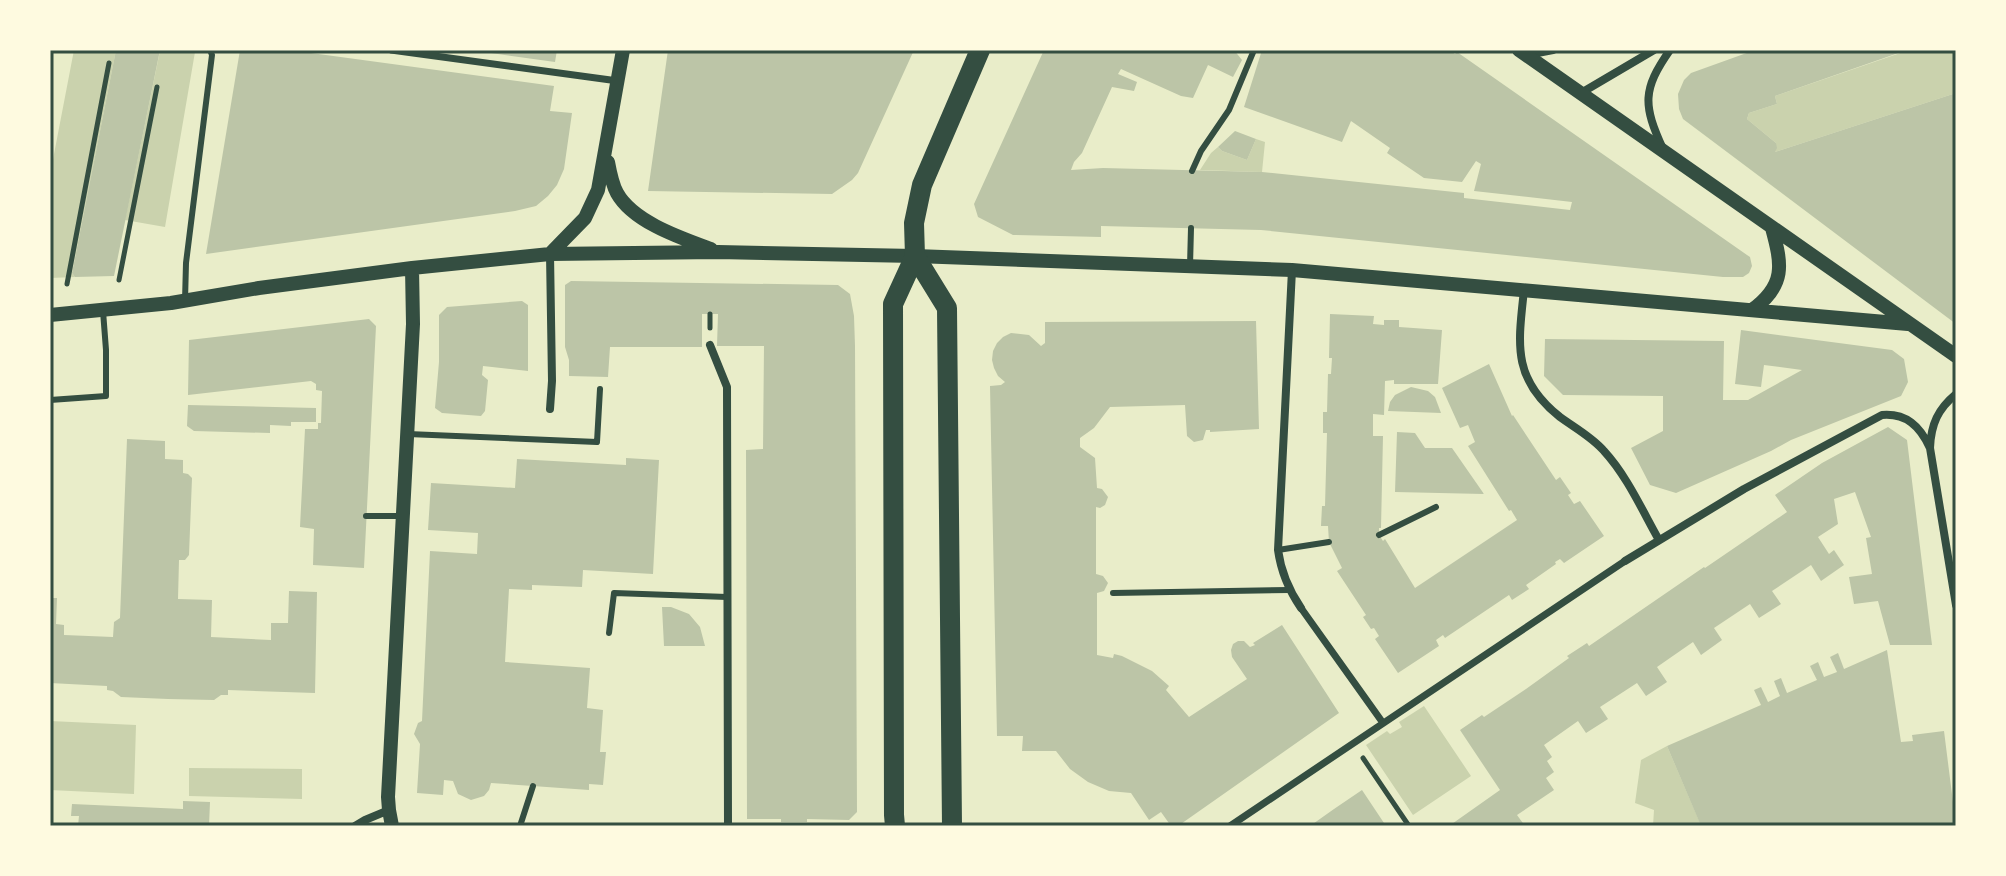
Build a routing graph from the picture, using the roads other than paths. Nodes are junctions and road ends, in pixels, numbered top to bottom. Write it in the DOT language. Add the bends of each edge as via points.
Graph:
graph roads {
  1 [pos="210,50"];
  2 [pos="391,50"];
  3 [pos="623,50"];
  4 [pos="980,50"];
  5 [pos="1254,50"];
  6 [pos="1553,50"];
  7 [pos="1654,50"];
  8 [pos="1670,50"];
  9 [pos="405,51"];
  10 [pos="1522,52"];
  11 [pos="618,81"];
  12 [pos="1581,93"];
  13 [pos="607,146"];
  14 [pos="1663,150"];
  15 [pos="1192,171"];
  16 [pos="1191,228"];
  17 [pos="1772,228"];
  18 [pos="718,252"];
  19 [pos="550,254"];
  20 [pos="915,256"];
  21 [pos="1190,266"];
  22 [pos="412,268"];
  23 [pos="1292,270"];
  24 [pos="1524,289"];
  25 [pos="185,301"];
  26 [pos="1752,310"];
  27 [pos="103,311"];
  28 [pos="50,315"];
  29 [pos="1908,324"];
  30 [pos="710,345"];
  31 [pos="1956,356"];
  32 [pos="600,389"];
  33 [pos="1956,394"];
  34 [pos="50,400"];
  35 [pos="550,409"];
  36 [pos="408,434"];
  37 [pos="1930,448"];
  38 [pos="1436,507"];
  39 [pos="366,516"];
  40 [pos="403,516"];
  41 [pos="1379,535"];
  42 [pos="1659,540"];
  43 [pos="1329,542"];
  44 [pos="1278,550"];
  45 [pos="1625,561"];
  46 [pos="1289,590"];
  47 [pos="1113,593"];
  48 [pos="727,597"];
  49 [pos="1956,605"];
  50 [pos="1301,608"];
  51 [pos="609,633"];
  52 [pos="1383,723"];
  53 [pos="533,786"];
  54 [pos="389,810"];
  55 [pos="355,826"];
  56 [pos="392,826"];
  57 [pos="520,826"];
  58 [pos="728,826"];
  59 [pos="895,826"];
  60 [pos="952,826"];
  61 [pos="1230,826"];
  1 -- 25 [label="lane"];
  2 -- 9 [label="street"];
  3 -- 11 [label="street"];
  4 -- 20 [label="main road" via="920,193"];
  5 -- 15 [label="lane" via="1229,110"];
  6 -- 10 [label="street"];
  7 -- 12 [label="street"];
  8 -- 14 [label="street" via="1656,69 1648,97 1651,123"];
  9 -- 11 [label="street"];
  10 -- 12 [label="street"];
  11 -- 13 [label="street"];
  12 -- 14 [label="street"];
  13 -- 18 [label="street" via="610,176 623,202 657,225"];
  13 -- 19 [label="street" via="592,206"];
  14 -- 17 [label="street"];
  16 -- 21 [label="lane"];
  17 -- 26 [label="street" via="1777,281"];
  17 -- 29 [label="street"];
  18 -- 19 [label="street"];
  18 -- 20 [label="street"];
  19 -- 22 [label="street"];
  19 -- 35 [label="street"];
  20 -- 21 [label="street"];
  20 -- 59 [label="main road" via="893,304"];
  20 -- 60 [label="main road" via="947,308"];
  21 -- 23 [label="street"];
  22 -- 25 [label="street"];
  22 -- 36 [label="street"];
  23 -- 24 [label="street"];
  23 -- 44 [label="street"];
  24 -- 26 [label="street"];
  24 -- 42 [label="street" via="1520,344 1528,381 1552,410 1602,448"];
  25 -- 27 [label="street"];
  26 -- 29 [label="street"];
  27 -- 28 [label="street"];
  27 -- 34 [label="lane" via="106,396"];
  29 -- 31 [label="street"];
  30 -- 48 [label="street" via="727,387"];
  32 -- 36 [label="lane" via="597,442"];
  33 -- 37 [label="street" via="1933,422"];
  36 -- 40 [label="street"];
  37 -- 42 [label="street" via="1909,420 1882,415"];
  37 -- 49 [label="street"];
  38 -- 41 [label="lane"];
  39 -- 40 [label="lane"];
  40 -- 54 [label="street"];
  42 -- 45 [label="street"];
  43 -- 44 [label="lane"];
  44 -- 46 [label="street"];
  45 -- 52 [label="street"];
  46 -- 47 [label="lane"];
  46 -- 50 [label="street"];
  48 -- 51 [label="lane" via="614,593"];
  48 -- 58 [label="street"];
  50 -- 52 [label="street"];
  52 -- 61 [label="street"];
  53 -- 57 [label="lane"];
  54 -- 55 [label="street"];
  54 -- 56 [label="street"];
}
